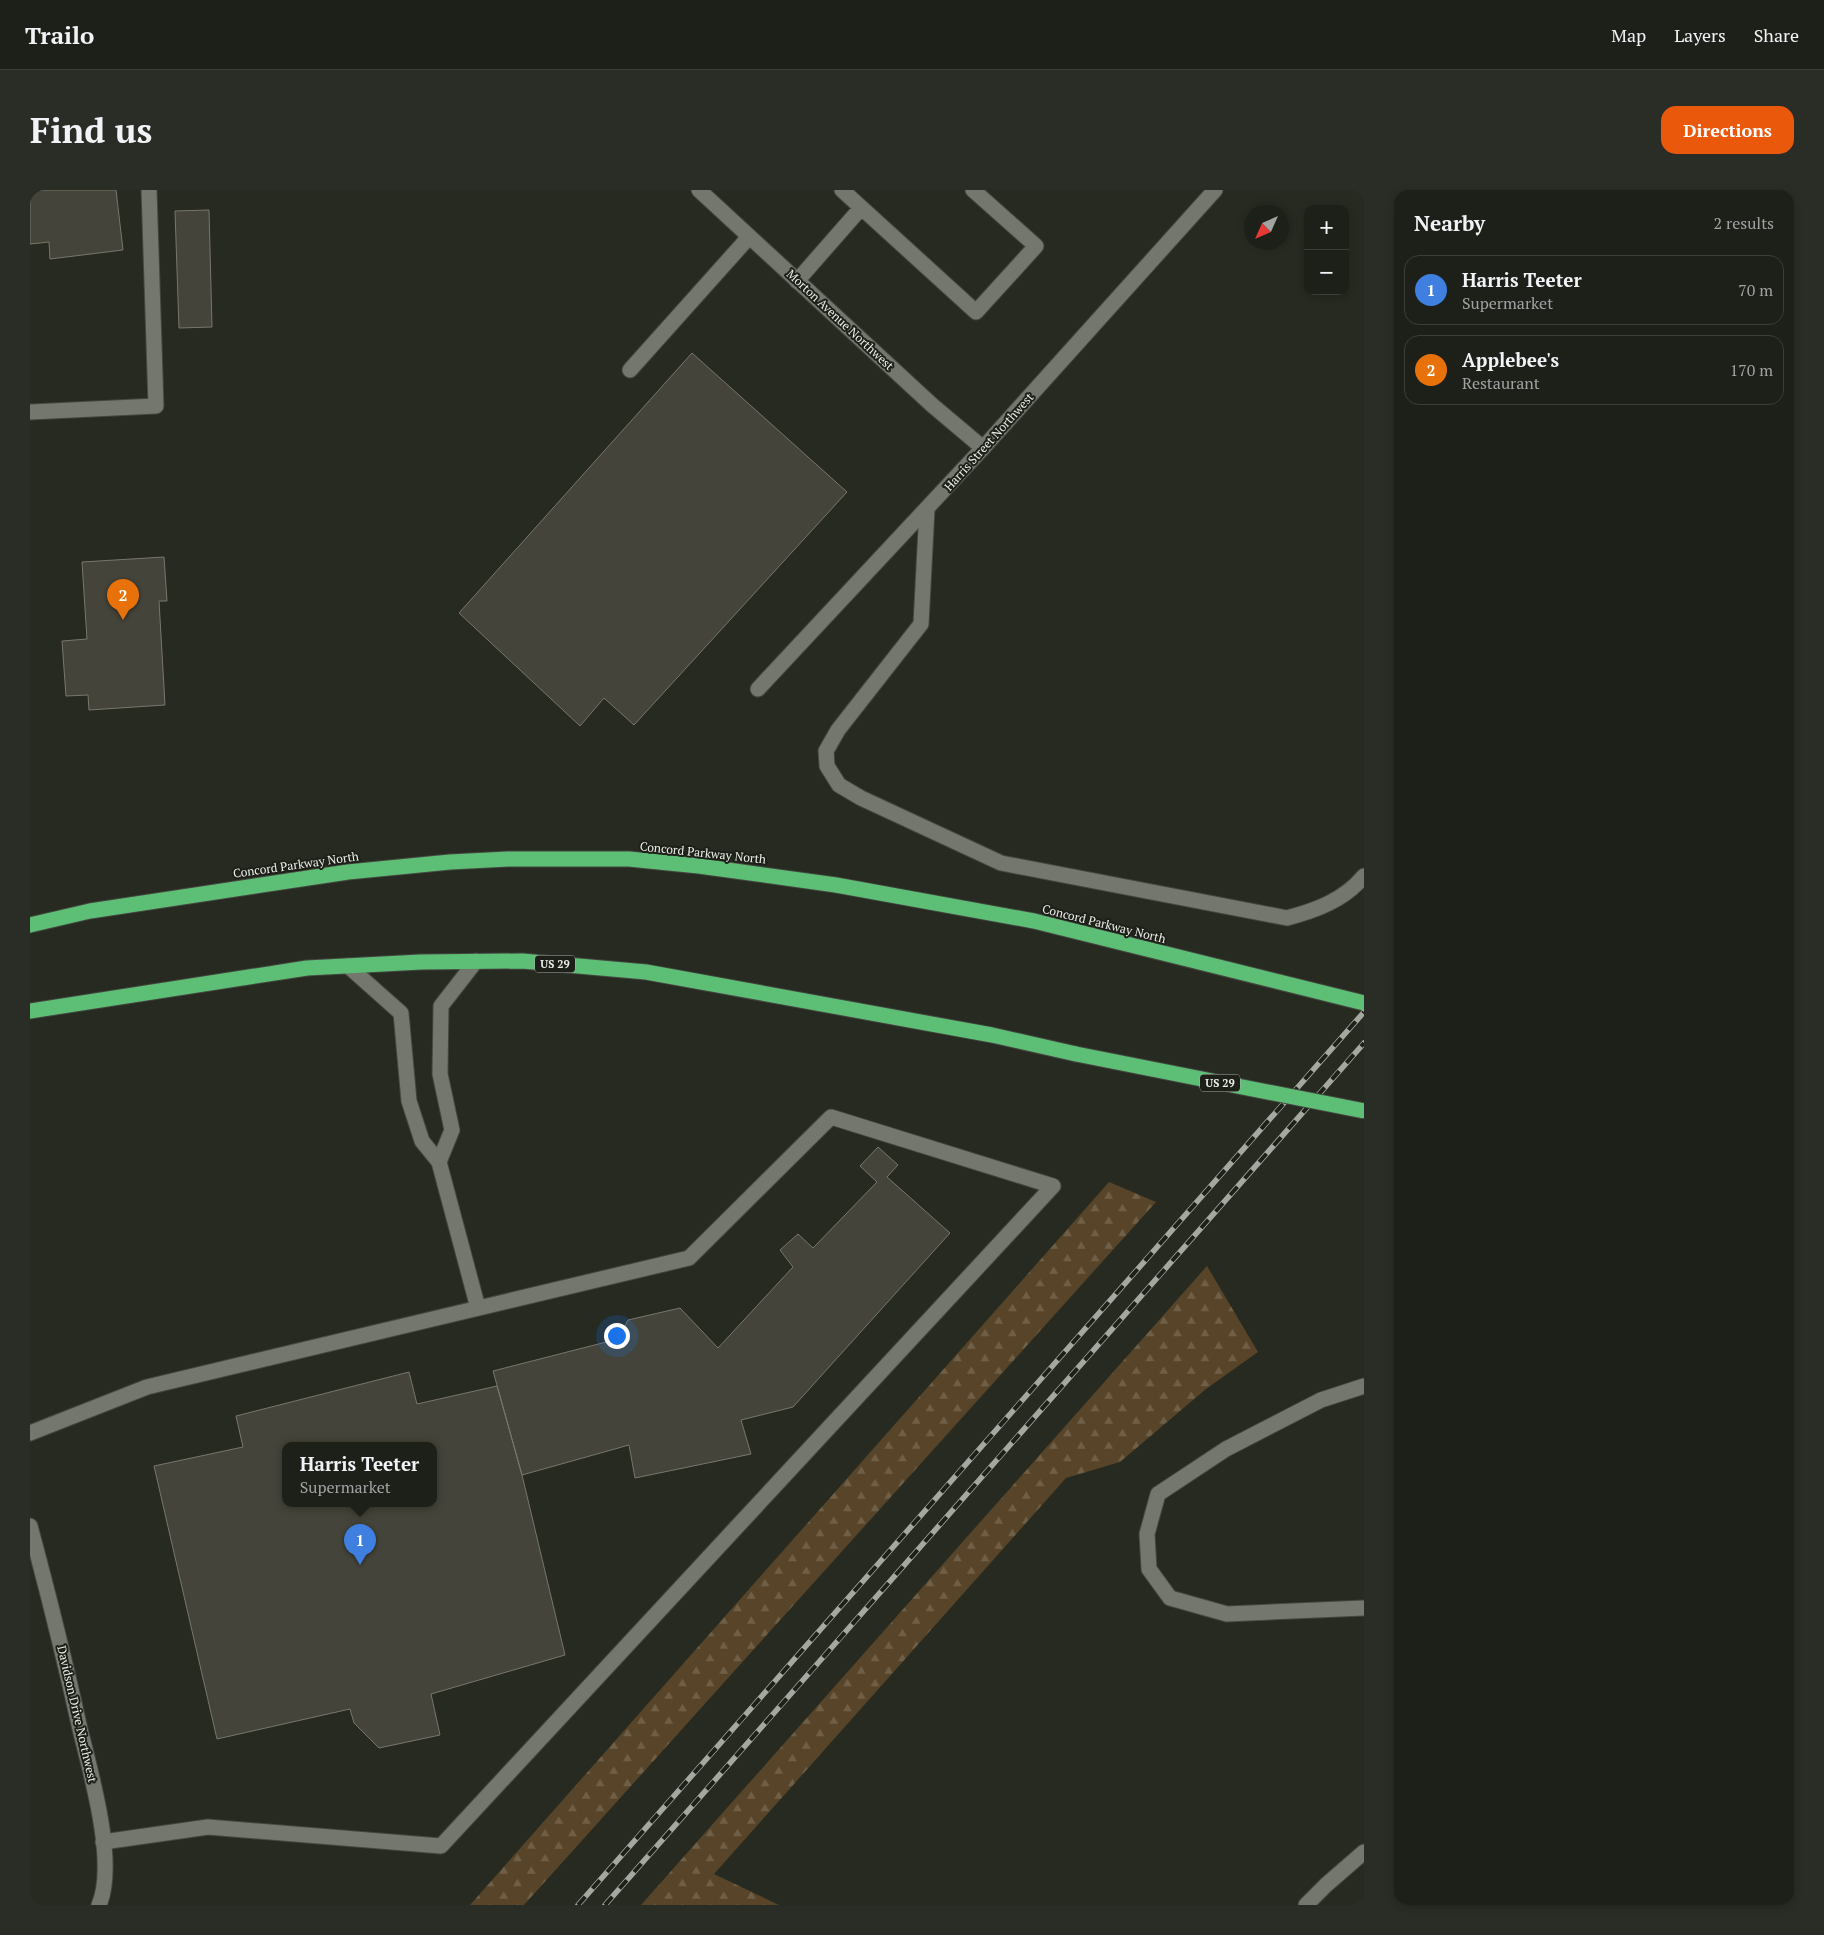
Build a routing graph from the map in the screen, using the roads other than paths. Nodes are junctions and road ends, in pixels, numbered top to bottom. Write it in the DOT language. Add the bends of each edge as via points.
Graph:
graph roads {
  1 [pos="149,190"];
  2 [pos="698,190"];
  3 [pos="842,190"];
  4 [pos="973,190"];
  5 [pos="1215,190"];
  6 [pos="861,208"];
  7 [pos="749,237"];
  8 [pos="797,280"];
  9 [pos="630,370"];
  10 [pos="30,412"];
  11 [pos="983,448"];
  12 [pos="927,509"];
  13 [pos="758,689"];
  14 [pos="1364,876"];
  15 [pos="30,925"];
  16 [pos="476,961"];
  17 [pos="348,966"];
  18 [pos="1364,1003"];
  19 [pos="30,1011"];
  20 [pos="1364,1111"];
  21 [pos="438,1162"];
  22 [pos="478,1308"];
  23 [pos="1364,1386"];
  24 [pos="30,1433"];
  25 [pos="30,1526"];
  26 [pos="1364,1608"];
  27 [pos="103,1842"];
  28 [pos="1364,1852"];
  29 [pos="99,1905"];
  30 [pos="1306,1905"];
  1 -- 10 [label="street" via="156,406"];
  2 -- 7 [label="street, Morton Avenue Northwest"];
  3 -- 6 [label="street"];
  4 -- 6 [label="street" via="1036,246 976,312"];
  5 -- 11 [label="street, Harris Street Northwest"];
  6 -- 8 [label="street"];
  7 -- 8 [label="street, Morton Avenue Northwest"];
  7 -- 9 [label="street"];
  8 -- 11 [label="street, Morton Avenue Northwest"];
  11 -- 12 [label="street, Harris Street Northwest"];
  12 -- 13 [label="street, Harris Street Northwest"];
  12 -- 14 [label="street" via="921,624 838,730 826,751 827,766 839,785 1001,864 1287,918 1320,908 1354,888"];
  15 -- 18 [label="highway, Concord Parkway North" via="90,911 348,872 508,859 629,860 836,885 1034,921"];
  16 -- 17 [label="highway, US 29"];
  16 -- 20 [label="highway, US 29, bridge" via="522,961 646,972 992,1034 1076,1054"];
  16 -- 21 [label="street" via="441,1006 440,1074 452,1130"];
  17 -- 19 [label="highway, US 29" via="249,976"];
  17 -- 21 [label="street" via="401,1013 409,1102 422,1141"];
  21 -- 22 [label="street"];
  22 -- 24 [label="street" via="147,1387"];
  22 -- 27 [label="street" via="689,1258 831,1117 1053,1186 440,1846 208,1827"];
  23 -- 26 [label="street" via="1321,1400 1234,1445 1158,1494 1147,1534 1149,1569 1170,1598 1227,1614"];
  25 -- 27 [label="street, Davidson Drive Northwest" via="63,1654 102,1823"];
  27 -- 29 [label="street, Davidson Drive Northwest" via="105,1870"];
  28 -- 30 [label="street"];
}
